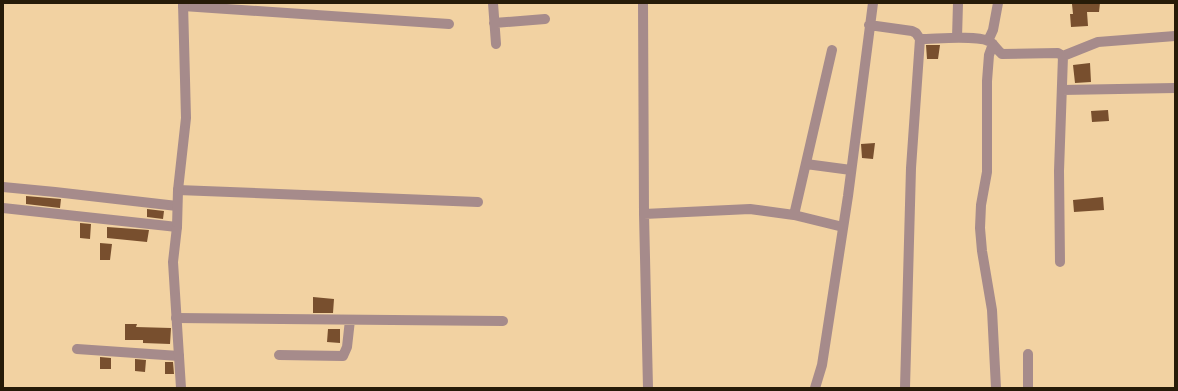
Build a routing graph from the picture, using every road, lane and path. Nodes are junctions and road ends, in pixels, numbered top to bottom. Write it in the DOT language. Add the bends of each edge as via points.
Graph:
graph roads {
  1 [pos="493,3"];
  2 [pos="643,3"];
  3 [pos="873,3"];
  4 [pos="958,3"];
  5 [pos="998,3"];
  6 [pos="183,5"];
  7 [pos="545,19"];
  8 [pos="494,23"];
  9 [pos="449,24"];
  10 [pos="869,25"];
  11 [pos="1175,36"];
  12 [pos="957,38"];
  13 [pos="920,39"];
  14 [pos="991,43"];
  15 [pos="496,44"];
  16 [pos="832,50"];
  17 [pos="1063,56"];
  18 [pos="1175,88"];
  19 [pos="1062,90"];
  20 [pos="806,164"];
  21 [pos="852,170"];
  22 [pos="3,187"];
  23 [pos="178,190"];
  24 [pos="478,202"];
  25 [pos="177,206"];
  26 [pos="3,208"];
  27 [pos="644,214"];
  28 [pos="794,215"];
  29 [pos="177,227"];
  30 [pos="843,227"];
  31 [pos="1060,262"];
  32 [pos="176,318"];
  33 [pos="350,320"];
  34 [pos="502,322"];
  35 [pos="77,349"];
  36 [pos="1028,354"];
  37 [pos="279,355"];
  38 [pos="178,356"];
  39 [pos="181,388"];
  40 [pos="648,388"];
  41 [pos="816,388"];
  42 [pos="905,388"];
  43 [pos="996,388"];
  44 [pos="1028,388"];
  1 -- 8 [label="street"];
  2 -- 27 [label="street"];
  3 -- 10 [label="street"];
  4 -- 12 [label="street"];
  5 -- 14 [label="street"];
  6 -- 9 [label="street"];
  6 -- 23 [label="street" via="186,118"];
  7 -- 8 [label="street"];
  8 -- 15 [label="street"];
  10 -- 13 [label="street" via="912,30"];
  10 -- 21 [label="street"];
  11 -- 17 [label="street" via="1098,42"];
  12 -- 13 [label="street"];
  12 -- 14 [label="street"];
  13 -- 42 [label="street" via="912,168"];
  14 -- 17 [label="street" via="1002,54 1058,53"];
  14 -- 43 [label="street" via="987,81 987,172 980,228 993,316"];
  16 -- 20 [label="street"];
  17 -- 19 [label="street"];
  18 -- 19 [label="street"];
  19 -- 31 [label="street" via="1059,171"];
  20 -- 21 [label="street"];
  20 -- 28 [label="street"];
  21 -- 30 [label="street"];
  22 -- 25 [label="street"];
  23 -- 24 [label="street"];
  23 -- 25 [label="street"];
  25 -- 29 [label="street"];
  26 -- 29 [label="street"];
  27 -- 28 [label="street" via="750,209"];
  27 -- 40 [label="street"];
  28 -- 30 [label="street"];
  29 -- 32 [label="street" via="173,262"];
  30 -- 41 [label="street" via="822,365"];
  32 -- 33 [label="street"];
  32 -- 38 [label="street"];
  33 -- 34 [label="street"];
  33 -- 37 [label="street" via="343,356"];
  35 -- 38 [label="street"];
  36 -- 44 [label="street"];
  38 -- 39 [label="street"];
}
